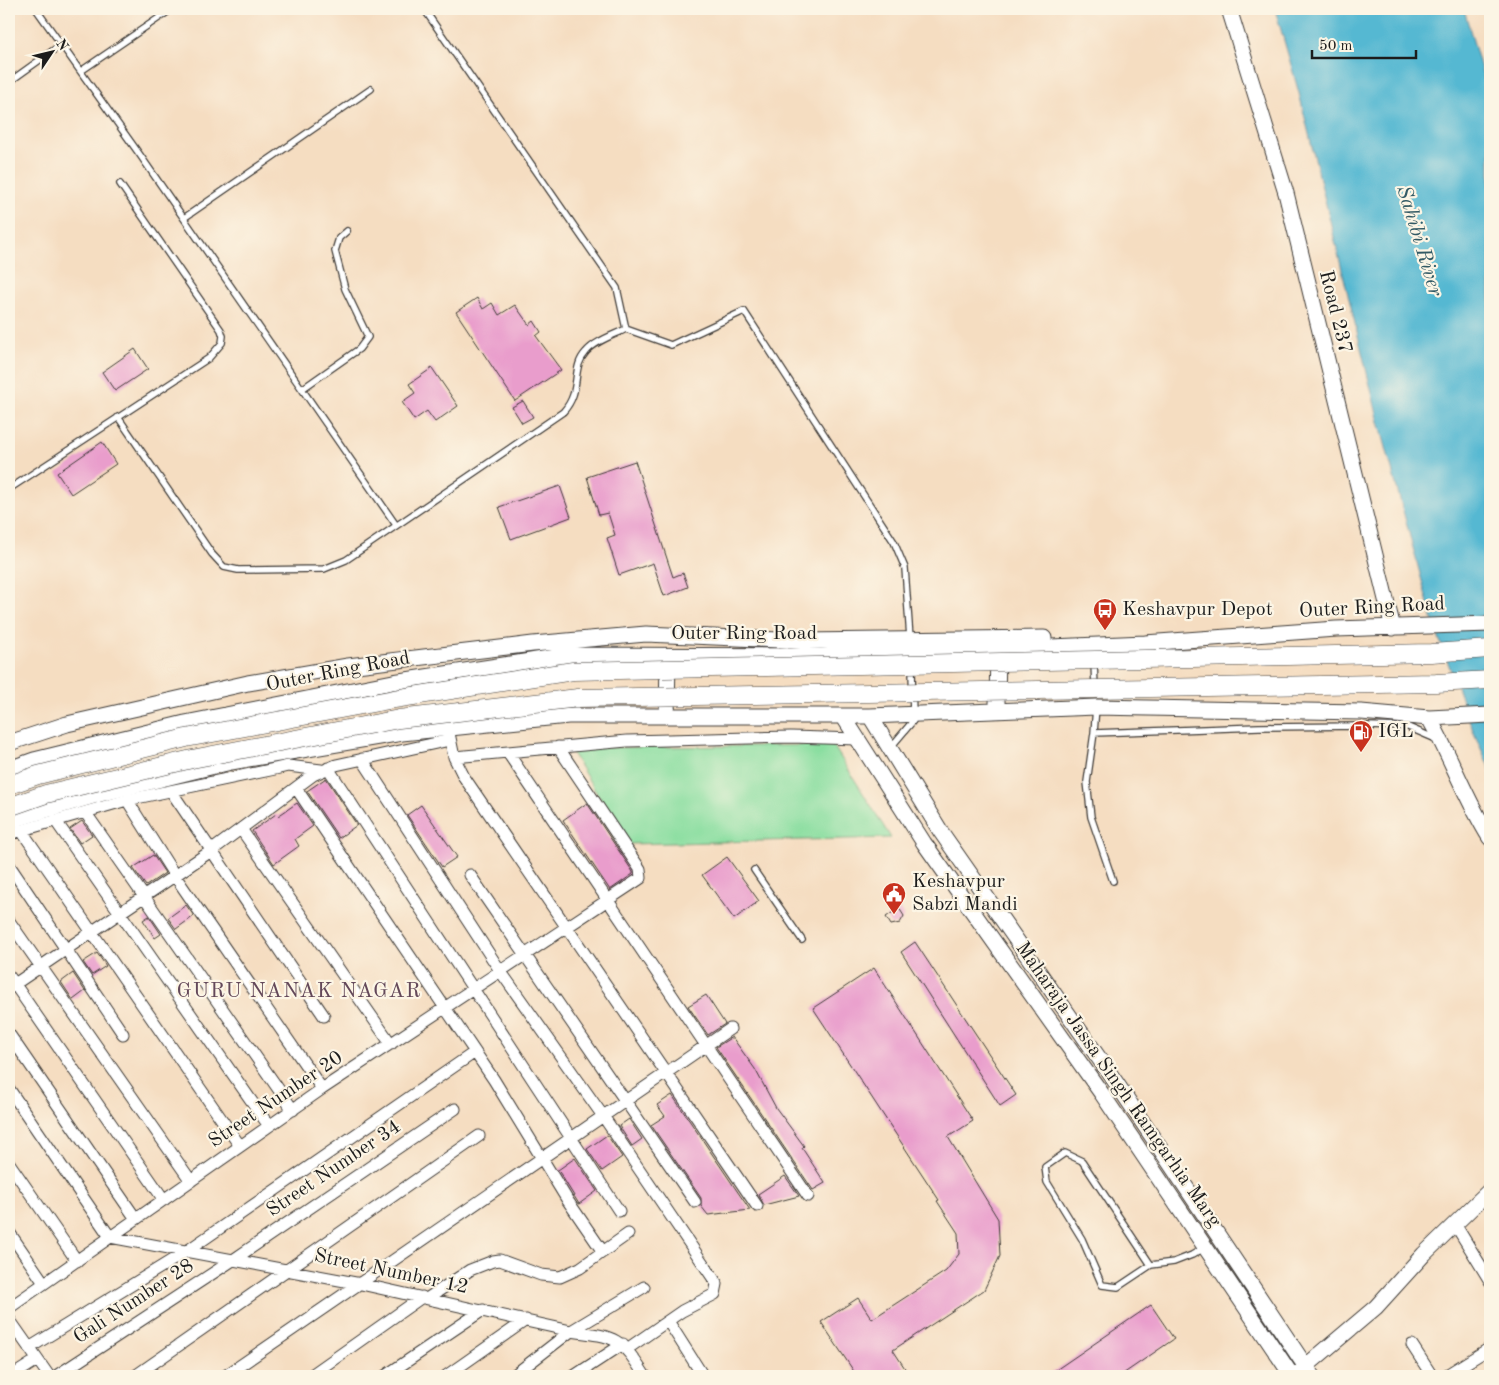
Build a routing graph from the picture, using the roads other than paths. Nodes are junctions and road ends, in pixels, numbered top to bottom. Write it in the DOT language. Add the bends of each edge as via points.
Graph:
graph roads {
  1 [pos="36,9"];
  2 [pos="172,9"];
  3 [pos="424,9"];
  4 [pos="1229,9"];
  5 [pos="62,44"];
  6 [pos="81,71"];
  7 [pos="9,82"];
  8 [pos="372,89"];
  9 [pos="120,184"];
  10 [pos="184,218"];
  11 [pos="347,231"];
  12 [pos="626,329"];
  13 [pos="302,389"];
  14 [pos="118,417"];
  15 [pos="9,489"];
  16 [pos="396,525"];
  17 [pos="1490,624"];
  18 [pos="1393,628"];
  19 [pos="1145,643"];
  20 [pos="910,645"];
  21 [pos="1093,646"];
  22 [pos="998,649"];
  23 [pos="1490,649"];
  24 [pos="668,656"];
  25 [pos="1490,680"];
  26 [pos="1096,708"];
  27 [pos="997,711"];
  28 [pos="914,715"];
  29 [pos="1490,715"];
  30 [pos="667,716"];
  31 [pos="843,716"];
  32 [pos="870,716"];
  33 [pos="1429,718"];
  34 [pos="1094,733"];
  35 [pos="449,734"];
  36 [pos="857,739"];
  37 [pos="1442,742"];
  38 [pos="9,743"];
  39 [pos="558,747"];
  40 [pos="890,748"];
  41 [pos="508,753"];
  42 [pos="454,758"];
  43 [pos="362,759"];
  44 [pos="9,769"];
  45 [pos="324,769"];
  46 [pos="9,785"];
  47 [pos="296,788"];
  48 [pos="171,791"];
  49 [pos="127,800"];
  50 [pos="9,807"];
  51 [pos="85,812"];
  52 [pos="55,820"];
  53 [pos="9,821"];
  54 [pos="241,829"];
  55 [pos="21,830"];
  56 [pos="941,832"];
  57 [pos="9,834"];
  58 [pos="1490,838"];
  59 [pos="924,843"];
  60 [pos="211,851"];
  61 [pos="9,865"];
  62 [pos="754,870"];
  63 [pos="470,875"];
  64 [pos="175,876"];
  65 [pos="1113,881"];
  66 [pos="146,896"];
  67 [pos="607,901"];
  68 [pos="118,912"];
  69 [pos="9,921"];
  70 [pos="568,927"];
  71 [pos="90,932"];
  72 [pos="802,940"];
  73 [pos="65,949"];
  74 [pos="526,955"];
  75 [pos="42,967"];
  76 [pos="501,972"];
  77 [pos="11,982"];
  78 [pos="475,989"];
  79 [pos="446,1008"];
  80 [pos="324,1016"];
  81 [pos="730,1029"];
  82 [pos="9,1034"];
  83 [pos="123,1034"];
  84 [pos="391,1044"];
  85 [pos="706,1045"];
  86 [pos="476,1052"];
  87 [pos="665,1072"];
  88 [pos="1117,1084"];
  89 [pos="9,1089"];
  90 [pos="322,1089"];
  91 [pos="1102,1094"];
  92 [pos="626,1100"];
  93 [pos="456,1109"];
  94 [pos="294,1110"];
  95 [pos="603,1116"];
  96 [pos="269,1126"];
  97 [pos="479,1136"];
  98 [pos="570,1139"];
  99 [pos="240,1146"];
  100 [pos="541,1158"];
  101 [pos="9,1163"];
  102 [pos="190,1181"];
  103 [pos="1490,1190"];
  104 [pos="808,1196"];
  105 [pos="164,1200"];
  106 [pos="695,1202"];
  107 [pos="757,1206"];
  108 [pos="619,1211"];
  109 [pos="136,1219"];
  110 [pos="1455,1224"];
  111 [pos="9,1232"];
  112 [pos="628,1234"];
  113 [pos="110,1237"];
  114 [pos="1206,1246"];
  115 [pos="187,1251"];
  116 [pos="602,1252"];
  117 [pos="1230,1252"];
  118 [pos="233,1260"];
  119 [pos="77,1261"];
  120 [pos="1216,1262"];
  121 [pos="1485,1263"];
  122 [pos="1151,1265"];
  123 [pos="289,1270"];
  124 [pos="1490,1281"];
  125 [pos="44,1283"];
  126 [pos="361,1284"];
  127 [pos="644,1287"];
  128 [pos="425,1297"];
  129 [pos="9,1307"];
  130 [pos="483,1310"];
  131 [pos="9,1319"];
  132 [pos="1274,1319"];
  133 [pos="526,1320"];
  134 [pos="668,1321"];
  135 [pos="1260,1328"];
  136 [pos="571,1331"];
  137 [pos="1412,1345"];
  138 [pos="625,1347"];
  139 [pos="29,1348"];
  140 [pos="1490,1348"];
  141 [pos="37,1360"];
  142 [pos="1301,1374"];
  143 [pos="578,1375"];
  144 [pos="12,1376"];
  145 [pos="49,1376"];
  146 [pos="56,1376"];
  147 [pos="136,1376"];
  148 [pos="225,1376"];
  149 [pos="310,1376"];
  150 [pos="385,1376"];
  151 [pos="446,1376"];
  152 [pos="512,1376"];
  153 [pos="645,1376"];
  154 [pos="703,1376"];
  155 [pos="1432,1376"];
  156 [pos="1445,1376"];
  1 -- 5 [label="lane"];
  2 -- 6 [label="lane"];
  3 -- 12 [label="lane" via="617,288"];
  4 -- 18 [label="street, Road 237" via="1286,193"];
  5 -- 6 [label="lane"];
  5 -- 7 [label="lane"];
  6 -- 10 [label="lane"];
  8 -- 10 [label="lane"];
  9 -- 14 [label="lane" via="223,336 218,349 209,358"];
  10 -- 13 [label="lane"];
  11 -- 13 [label="lane" via="339,238 336,251 347,296 368,337 359,350"];
  12 -- 16 [label="lane" via="587,350 579,364 572,402 563,412"];
  12 -- 20 [label="lane" via="671,345 744,312 894,542 905,568"];
  13 -- 16 [label="lane"];
  14 -- 15 [label="lane"];
  14 -- 16 [label="lane" via="224,567 238,570 324,569 346,560"];
  17 -- 18 [label="street, Outer Ring Road"];
  18 -- 19 [label="street, Outer Ring Road"];
  19 -- 20 [label="street" via="1128,638"];
  19 -- 21 [label="street, Outer Ring Road"];
  20 -- 22 [label="street, Outer Ring Road"];
  20 -- 24 [label="street, Outer Ring Road" via="822,656"];
  20 -- 28 [label="lane"];
  20 -- 38 [label="street" via="646,634 533,644 348,666 248,683 67,724"];
  21 -- 22 [label="street, Outer Ring Road"];
  21 -- 26 [label="lane"];
  22 -- 27 [label="street"];
  23 -- 46 [label="main road, Outer Ring Road, bridge" via="573,672 394,699 186,738"];
  24 -- 30 [label="street"];
  24 -- 44 [label="street, Outer Ring Road" via="569,655 392,682 185,723"];
  25 -- 50 [label="main road, bridge" via="578,698 399,719 192,759 46,794"];
  26 -- 27 [label="street"];
  26 -- 33 [label="street" via="1361,712"];
  26 -- 34 [label="lane"];
  27 -- 28 [label="street"];
  28 -- 32 [label="street"];
  28 -- 40 [label="lane" via="913,721"];
  29 -- 33 [label="street"];
  30 -- 31 [label="street"];
  30 -- 35 [label="street" via="568,716"];
  31 -- 32 [label="street"];
  31 -- 36 [label="street, Maharaja Jassa Singh Ramgarhia Marg"];
  32 -- 40 [label="street, Maharaja Jassa Singh Ramgarhia Marg"];
  33 -- 37 [label="street"];
  34 -- 37 [label="lane" via="1391,726 1408,727"];
  34 -- 65 [label="lane" via="1087,782 1091,817"];
  35 -- 42 [label="street"];
  35 -- 43 [label="street"];
  35 -- 53 [label="street" via="402,733 231,762 100,794"];
  36 -- 39 [label="street" via="627,741"];
  36 -- 59 [label="street, Maharaja Jassa Singh Ramgarhia Marg"];
  37 -- 58 [label="street" via="1472,809"];
  39 -- 41 [label="street"];
  39 -- 67 [label="street, Street Number 20" via="642,875"];
  40 -- 56 [label="street, Maharaja Jassa Singh Ramgarhia Marg"];
  41 -- 42 [label="street"];
  41 -- 67 [label="street"];
  42 -- 70 [label="street"];
  43 -- 45 [label="street"];
  43 -- 76 [label="street"];
  45 -- 47 [label="street"];
  45 -- 48 [label="street" via="288,766"];
  45 -- 78 [label="street"];
  47 -- 54 [label="street"];
  47 -- 79 [label="street"];
  48 -- 49 [label="street"];
  48 -- 60 [label="street"];
  49 -- 51 [label="street"];
  49 -- 64 [label="street"];
  51 -- 52 [label="street"];
  51 -- 66 [label="street"];
  52 -- 55 [label="street"];
  52 -- 68 [label="street"];
  54 -- 60 [label="street"];
  54 -- 84 [label="street"];
  55 -- 57 [label="street"];
  55 -- 71 [label="street"];
  56 -- 59 [label="street"];
  56 -- 88 [label="street, Maharaja Jassa Singh Ramgarhia Marg"];
  59 -- 91 [label="street, Maharaja Jassa Singh Ramgarhia Marg"];
  60 -- 64 [label="street"];
  60 -- 80 [label="street"];
  61 -- 73 [label="street"];
  62 -- 72 [label="lane"];
  63 -- 74 [label="street"];
  64 -- 66 [label="street"];
  64 -- 90 [label="street"];
  66 -- 68 [label="street"];
  66 -- 94 [label="street"];
  67 -- 70 [label="street, Street Number 20"];
  67 -- 85 [label="street"];
  68 -- 71 [label="street"];
  68 -- 96 [label="street"];
  69 -- 75 [label="street"];
  70 -- 74 [label="street, Street Number 20"];
  70 -- 87 [label="street"];
  71 -- 73 [label="street"];
  71 -- 99 [label="street"];
  73 -- 75 [label="street"];
  73 -- 83 [label="street"];
  74 -- 76 [label="street, Street Number 20"];
  74 -- 92 [label="street"];
  75 -- 77 [label="street"];
  75 -- 102 [label="street"];
  76 -- 78 [label="street, Street Number 20"];
  76 -- 95 [label="street"];
  77 -- 105 [label="street"];
  78 -- 79 [label="street, Street Number 20"];
  78 -- 98 [label="street"];
  79 -- 84 [label="street, Street Number 20"];
  79 -- 86 [label="street"];
  81 -- 85 [label="street"];
  82 -- 109 [label="street"];
  84 -- 90 [label="street, Street Number 20"];
  85 -- 87 [label="street"];
  85 -- 104 [label="street"];
  86 -- 100 [label="street"];
  86 -- 115 [label="street"];
  87 -- 92 [label="street"];
  87 -- 107 [label="street"];
  88 -- 91 [label="street"];
  88 -- 117 [label="street, Maharaja Jassa Singh Ramgarhia Marg"];
  89 -- 113 [label="street"];
  90 -- 94 [label="street, Street Number 20"];
  91 -- 114 [label="street, Maharaja Jassa Singh Ramgarhia Marg"];
  92 -- 95 [label="street"];
  92 -- 106 [label="street"];
  93 -- 118 [label="street, Street Number 34"];
  94 -- 96 [label="street, Street Number 20"];
  95 -- 98 [label="street"];
  95 -- 134 [label="street" via="717,1284 715,1294"];
  96 -- 99 [label="street, Street Number 20"];
  97 -- 123 [label="street"];
  98 -- 100 [label="street"];
  98 -- 108 [label="street"];
  99 -- 102 [label="street, Street Number 20"];
  100 -- 116 [label="street"];
  100 -- 126 [label="street"];
  101 -- 119 [label="street"];
  102 -- 105 [label="street, Street Number 20"];
  103 -- 110 [label="street"];
  105 -- 109 [label="street, Street Number 20"];
  109 -- 113 [label="street, Street Number 20"];
  110 -- 121 [label="street"];
  110 -- 142 [label="street" via="1376,1306"];
  111 -- 125 [label="street"];
  112 -- 116 [label="street"];
  113 -- 115 [label="street, Street Number 12"];
  113 -- 119 [label="street, Street Number 20"];
  114 -- 120 [label="street, Maharaja Jassa Singh Ramgarhia Marg"];
  114 -- 122 [label="lane" via="1174,1262"];
  115 -- 118 [label="street, Street Number 12"];
  115 -- 139 [label="street"];
  116 -- 128 [label="street" via="570,1274 560,1277 541,1275 500,1260 484,1263"];
  117 -- 120 [label="street"];
  117 -- 132 [label="street, Maharaja Jassa Singh Ramgarhia Marg"];
  118 -- 123 [label="street, Street Number 12"];
  118 -- 146 [label="street, Gali Number 28"];
  119 -- 125 [label="street, Street Number 20"];
  120 -- 135 [label="street, Maharaja Jassa Singh Ramgarhia Marg"];
  121 -- 124 [label="street"];
  122 -- 122 [label="lane" via="1118,1287 1102,1284 1082,1239 1047,1182 1045,1168 1065,1153 1082,1161"];
  123 -- 126 [label="street, Street Number 12"];
  123 -- 147 [label="street"];
  125 -- 129 [label="street, Street Number 20"];
  126 -- 128 [label="street, Street Number 12"];
  126 -- 148 [label="street"];
  127 -- 136 [label="street"];
  128 -- 130 [label="street, Street Number 12"];
  128 -- 149 [label="street"];
  130 -- 133 [label="street, Street Number 12"];
  130 -- 150 [label="street"];
  131 -- 139 [label="street"];
  132 -- 135 [label="street"];
  132 -- 142 [label="street, Maharaja Jassa Singh Ramgarhia Marg"];
  133 -- 136 [label="street, Street Number 12"];
  133 -- 151 [label="street"];
  134 -- 138 [label="street"];
  134 -- 154 [label="street"];
  135 -- 142 [label="street, Maharaja Jassa Singh Ramgarhia Marg"];
  136 -- 138 [label="street, Street Number 12" via="613,1338"];
  136 -- 152 [label="street"];
  137 -- 155 [label="street"];
  138 -- 143 [label="street"];
  138 -- 153 [label="street"];
  139 -- 141 [label="street"];
  140 -- 156 [label="street"];
  141 -- 144 [label="street"];
  141 -- 145 [label="street"];
}
